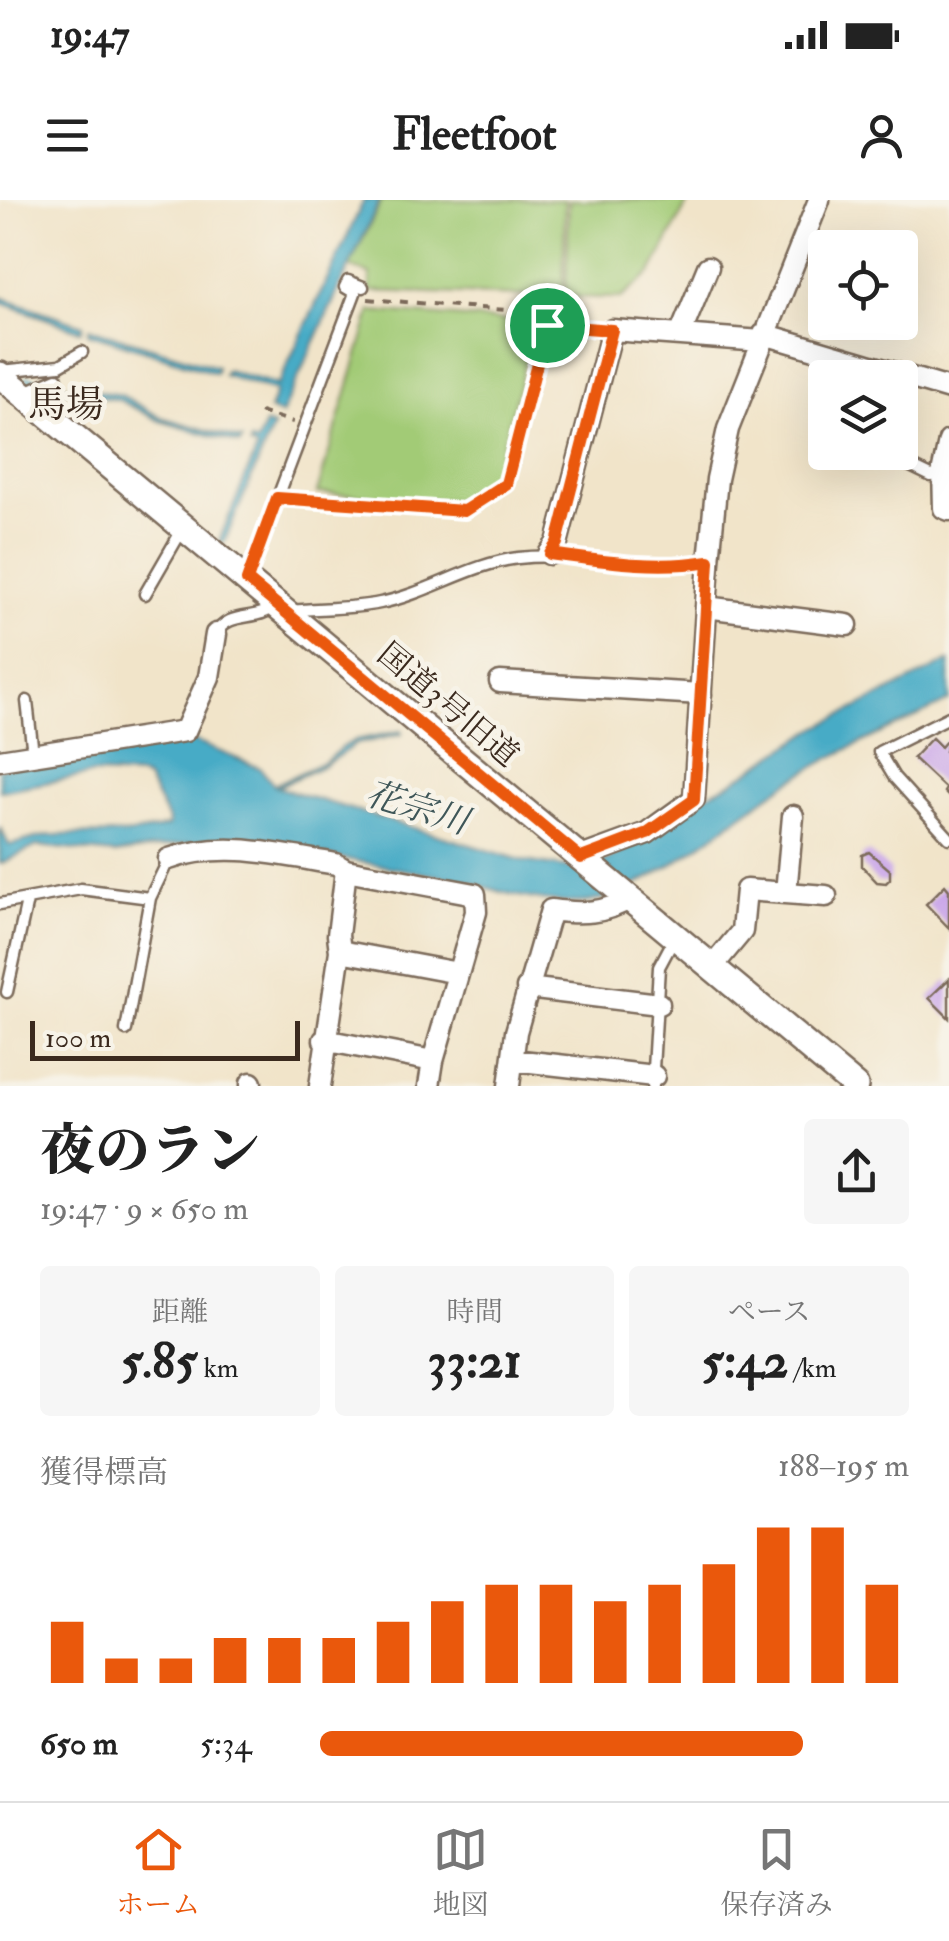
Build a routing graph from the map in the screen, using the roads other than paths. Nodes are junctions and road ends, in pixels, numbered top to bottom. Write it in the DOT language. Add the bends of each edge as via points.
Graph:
graph roads {
  1 [pos="820,200"];
  2 [pos="708,266"];
  3 [pos="359,290"];
  4 [pos="547,325"];
  5 [pos="612,330"];
  6 [pos="680,336"];
  7 [pos="763,338"];
  8 [pos="82,352"];
  9 [pos="0,373"];
  10 [pos="57,378"];
  11 [pos="949,389"];
  12 [pos="22,393"];
  13 [pos="949,441"];
  14 [pos="918,470"];
  15 [pos="943,474"];
  16 [pos="949,510"];
  17 [pos="184,527"];
  18 [pos="550,554"];
  19 [pos="709,561"];
  20 [pos="247,580"];
  21 [pos="145,594"];
  22 [pos="706,607"];
  23 [pos="280,608"];
  24 [pos="846,625"];
  25 [pos="216,634"];
  26 [pos="500,682"];
  27 [pos="701,694"];
  28 [pos="27,701"];
  29 [pos="949,716"];
  30 [pos="33,754"];
  31 [pos="0,760"];
  32 [pos="792,816"];
  33 [pos="949,838"];
  34 [pos="169,859"];
  35 [pos="583,859"];
  36 [pos="346,870"];
  37 [pos="786,893"];
  38 [pos="628,896"];
  39 [pos="826,896"];
  40 [pos="150,898"];
  41 [pos="27,900"];
  42 [pos="0,904"];
  43 [pos="676,936"];
  44 [pos="340,951"];
  45 [pos="712,966"];
  46 [pos="458,973"];
  47 [pos="527,988"];
  48 [pos="7,992"];
  49 [pos="659,1004"];
  50 [pos="126,1030"];
  51 [pos="324,1040"];
  52 [pos="513,1060"];
  53 [pos="433,1061"];
  54 [pos="653,1081"];
  55 [pos="320,1086"];
  56 [pos="429,1086"];
  57 [pos="510,1086"];
  58 [pos="855,1086"];
  1 -- 7 [label="street"];
  2 -- 6 [label="street"];
  3 -- 20 [label="lane"];
  4 -- 5 [label="lane"];
  5 -- 6 [label="street"];
  5 -- 18 [label="street"];
  6 -- 7 [label="street"];
  7 -- 11 [label="street"];
  7 -- 19 [label="street" via="728,429"];
  8 -- 9 [label="lane" via="60,364"];
  9 -- 12 [label="street, 国道3号旧道"];
  10 -- 12 [label="lane"];
  12 -- 17 [label="street, 国道3号旧道"];
  13 -- 15 [label="street"];
  14 -- 15 [label="lane"];
  15 -- 16 [label="street"];
  17 -- 20 [label="street, 国道3号旧道"];
  17 -- 21 [label="lane"];
  18 -- 19 [label="lane" via="634,565"];
  18 -- 23 [label="lane" via="506,560 380,603"];
  19 -- 22 [label="street"];
  20 -- 23 [label="street, 国道3号旧道"];
  22 -- 24 [label="street"];
  22 -- 27 [label="street"];
  23 -- 25 [label="lane" via="227,620"];
  23 -- 35 [label="street, 国道3号旧道"];
  25 -- 30 [label="street" via="205,688 185,731"];
  26 -- 27 [label="street"];
  27 -- 35 [label="street" via="694,800 647,833"];
  28 -- 30 [label="lane"];
  29 -- 33 [label="lane" via="879,752"];
  30 -- 31 [label="street"];
  32 -- 37 [label="street"];
  34 -- 36 [label="street" via="228,848"];
  34 -- 40 [label="lane"];
  35 -- 38 [label="street, 国道3号旧道"];
  36 -- 44 [label="street"];
  36 -- 46 [label="street" via="475,894"];
  37 -- 39 [label="street"];
  37 -- 45 [label="street" via="746,890 742,931"];
  38 -- 43 [label="street, 国道3号旧道"];
  38 -- 47 [label="street" via="614,908 551,910"];
  40 -- 41 [label="lane" via="81,889"];
  40 -- 50 [label="lane"];
  41 -- 42 [label="lane"];
  41 -- 48 [label="lane"];
  43 -- 45 [label="street, 国道3号旧道"];
  43 -- 49 [label="lane" via="659,967"];
  44 -- 46 [label="street"];
  44 -- 51 [label="street"];
  45 -- 58 [label="street, 国道3号旧道"];
  46 -- 53 [label="street"];
  47 -- 49 [label="street"];
  47 -- 52 [label="street"];
  49 -- 54 [label="lane"];
  51 -- 53 [label="street"];
  51 -- 55 [label="street"];
  52 -- 54 [label="street"];
  52 -- 57 [label="street"];
  53 -- 56 [label="street"];
}
